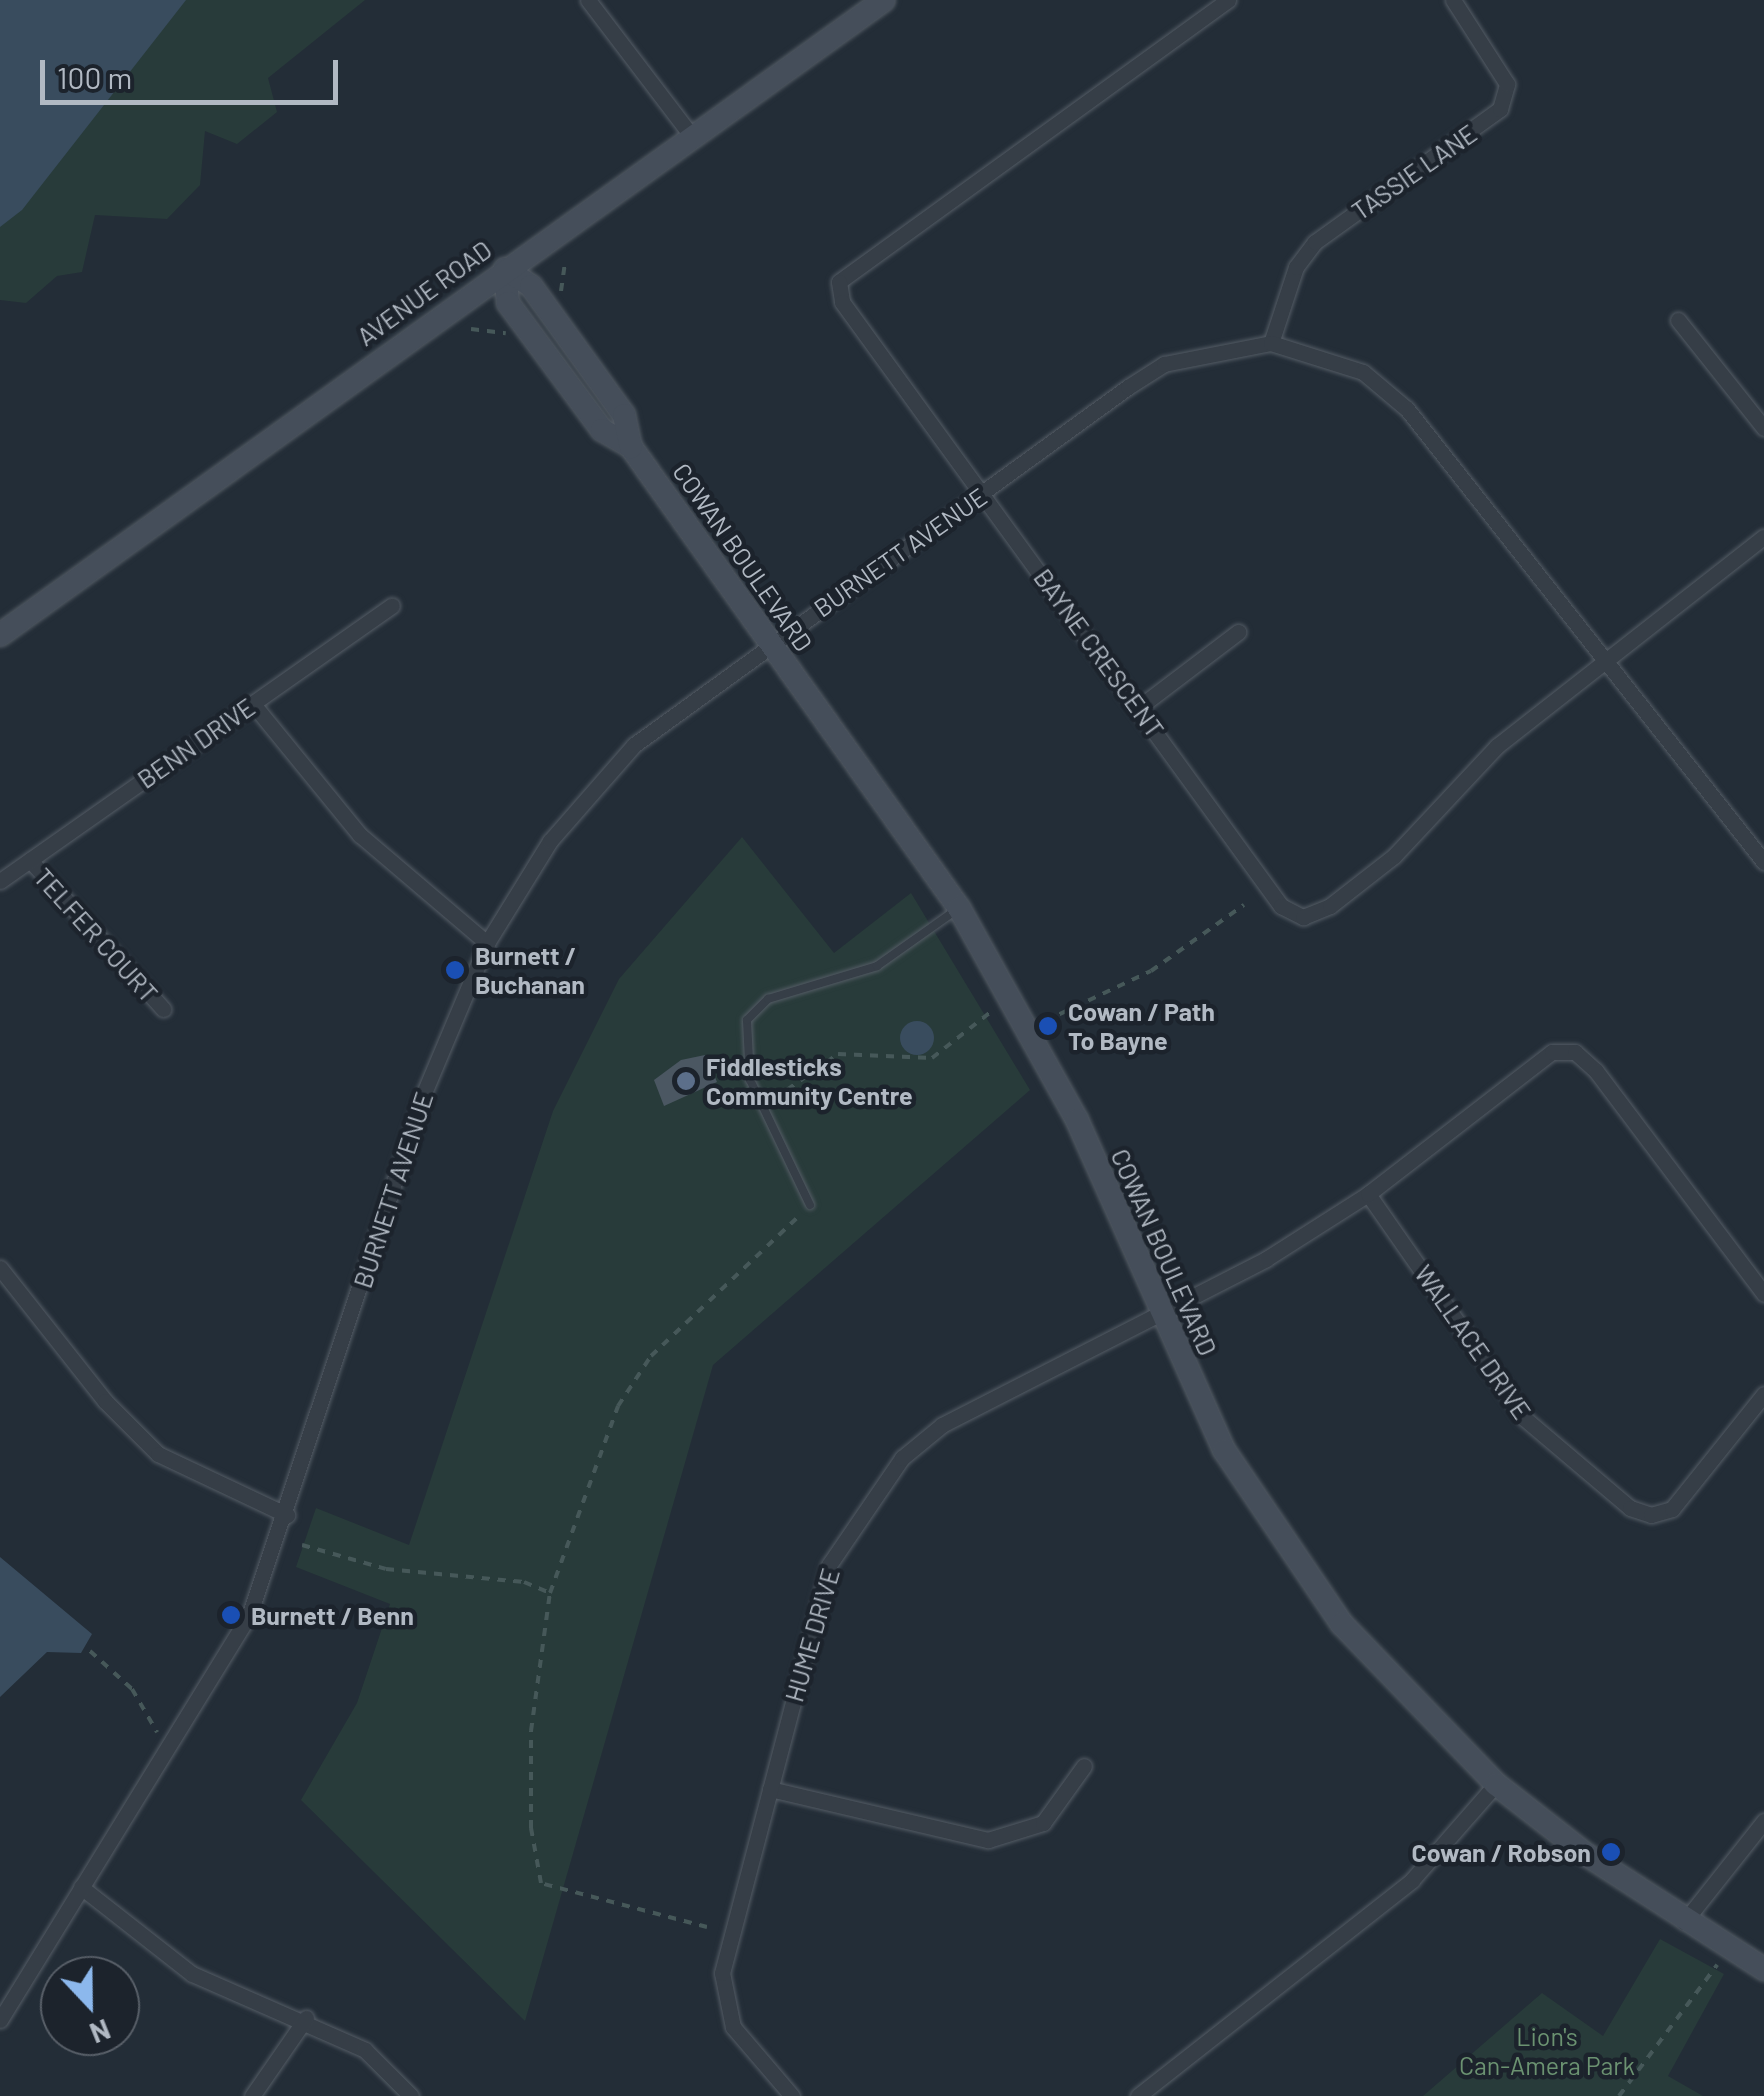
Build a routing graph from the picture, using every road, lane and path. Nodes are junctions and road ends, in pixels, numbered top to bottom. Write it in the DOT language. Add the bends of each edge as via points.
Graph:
graph roads {
  1 [pos="588,0"];
  2 [pos="884,0"];
  3 [pos="1228,0"];
  4 [pos="1453,0"];
  5 [pos="692,138"];
  6 [pos="565,262"];
  7 [pos="504,269"];
  8 [pos="561,291"];
  9 [pos="1678,320"];
  10 [pos="471,329"];
  11 [pos="506,333"];
  12 [pos="1271,344"];
  13 [pos="1764,428"];
  14 [pos="983,493"];
  15 [pos="1764,537"];
  16 [pos="392,605"];
  17 [pos="1238,632"];
  18 [pos="0,635"];
  19 [pos="770,644"];
  20 [pos="1608,660"];
  21 [pos="253,704"];
  22 [pos="1138,708"];
  23 [pos="30,860"];
  24 [pos="1764,862"];
  25 [pos="0,881"];
  26 [pos="1244,905"];
  27 [pos="959,908"];
  28 [pos="487,943"];
  29 [pos="163,1009"];
  30 [pos="992,1011"];
  31 [pos="1041,1023"];
  32 [pos="764,1109"];
  33 [pos="1368,1194"];
  34 [pos="810,1205"];
  35 [pos="0,1268"];
  36 [pos="1764,1294"];
  37 [pos="1158,1312"];
  38 [pos="1764,1394"];
  39 [pos="287,1514"];
  40 [pos="302,1544"];
  41 [pos="550,1593"];
  42 [pos="90,1651"];
  43 [pos="169,1754"];
  44 [pos="1084,1766"];
  45 [pos="1496,1784"];
  46 [pos="770,1788"];
  47 [pos="1764,1821"];
  48 [pos="81,1886"];
  49 [pos="1684,1922"];
  50 [pos="707,1928"];
  51 [pos="1728,1949"];
  52 [pos="1764,1969"];
  53 [pos="306,2018"];
  54 [pos="0,2020"];
  55 [pos="252,2096"];
  56 [pos="410,2096"];
  57 [pos="792,2096"];
  58 [pos="1138,2096"];
  59 [pos="1619,2096"];
  1 -- 5 [label="street"];
  2 -- 5 [label="street, AVENUE ROAD"];
  3 -- 14 [label="street, BAYNE CRESCENT" via="838,282 842,302"];
  4 -- 12 [label="street, TASSIE LANE" via="1507,84 1500,108 1315,242 1296,267"];
  5 -- 7 [label="street, AVENUE ROAD"];
  6 -- 8 [label="path"];
  7 -- 18 [label="street, AVENUE ROAD"];
  7 -- 19 [label="street, COWAN BOULEVARD" via="508,302 602,430 631,447"];
  9 -- 13 [label="street"];
  10 -- 11 [label="path"];
  12 -- 14 [label="street, BURNETT AVENUE" via="1164,364"];
  12 -- 20 [label="street, BURNETT AVENUE" via="1364,372 1407,409"];
  14 -- 19 [label="street, BURNETT AVENUE"];
  14 -- 22 [label="street, BAYNE CRESCENT"];
  15 -- 20 [label="street, BAYNE CRESCENT"];
  16 -- 21 [label="street, BENN DRIVE"];
  17 -- 22 [label="street"];
  19 -- 27 [label="street, COWAN BOULEVARD"];
  19 -- 28 [label="street, BURNETT AVENUE" via="634,744 550,841"];
  20 -- 22 [label="street, BAYNE CRESCENT" via="1496,746 1394,856 1303,917 1264,885"];
  20 -- 24 [label="street, BURNETT AVENUE"];
  21 -- 23 [label="street, BENN DRIVE"];
  21 -- 28 [label="street" via="360,835"];
  23 -- 25 [label="street, BENN DRIVE"];
  23 -- 29 [label="street, TELFER COURT"];
  26 -- 31 [label="path" via="1151,972"];
  27 -- 32 [label="lane" via="876,966 768,999 747,1020 743,1049"];
  27 -- 37 [label="street, COWAN BOULEVARD" via="1076,1120"];
  28 -- 39 [label="street, BURNETT AVENUE" via="424,1093"];
  30 -- 32 [label="path" via="932,1058 838,1054 807,1068"];
  32 -- 34 [label="lane"];
  33 -- 36 [label="street" via="1526,1068 1552,1052 1575,1052"];
  33 -- 37 [label="street" via="1266,1259"];
  33 -- 38 [label="street, WALLACE DRIVE" via="1524,1418 1630,1508 1652,1515 1672,1509"];
  34 -- 41 [label="path" via="651,1356 629,1389"];
  35 -- 39 [label="street" via="105,1401 158,1454"];
  37 -- 45 [label="street, COWAN BOULEVARD" via="1224,1450 1342,1624"];
  37 -- 46 [label="street, HUME DRIVE" via="942,1425 868,1498 829,1565"];
  39 -- 43 [label="street, BURNETT AVENUE" via="250,1613"];
  40 -- 41 [label="path" via="386,1569 524,1582"];
  41 -- 50 [label="path" via="531,1731 531,1828 541,1883"];
  42 -- 43 [label="path" via="132,1689"];
  43 -- 48 [label="street, BURNETT AVENUE"];
  44 -- 46 [label="street" via="1043,1823 988,1840"];
  45 -- 49 [label="street, COWAN BOULEVARD"];
  45 -- 58 [label="street" via="1412,1880"];
  46 -- 57 [label="street, HUME DRIVE" via="730,1932 724,2004 744,2045"];
  47 -- 49 [label="street"];
  48 -- 53 [label="street" via="192,1974"];
  48 -- 54 [label="street, BURNETT AVENUE"];
  49 -- 51 [label="street, COWAN BOULEVARD"];
  51 -- 52 [label="street, COWAN BOULEVARD"];
  51 -- 59 [label="path"];
  53 -- 55 [label="street"];
  53 -- 56 [label="street" via="365,2050"];
}
